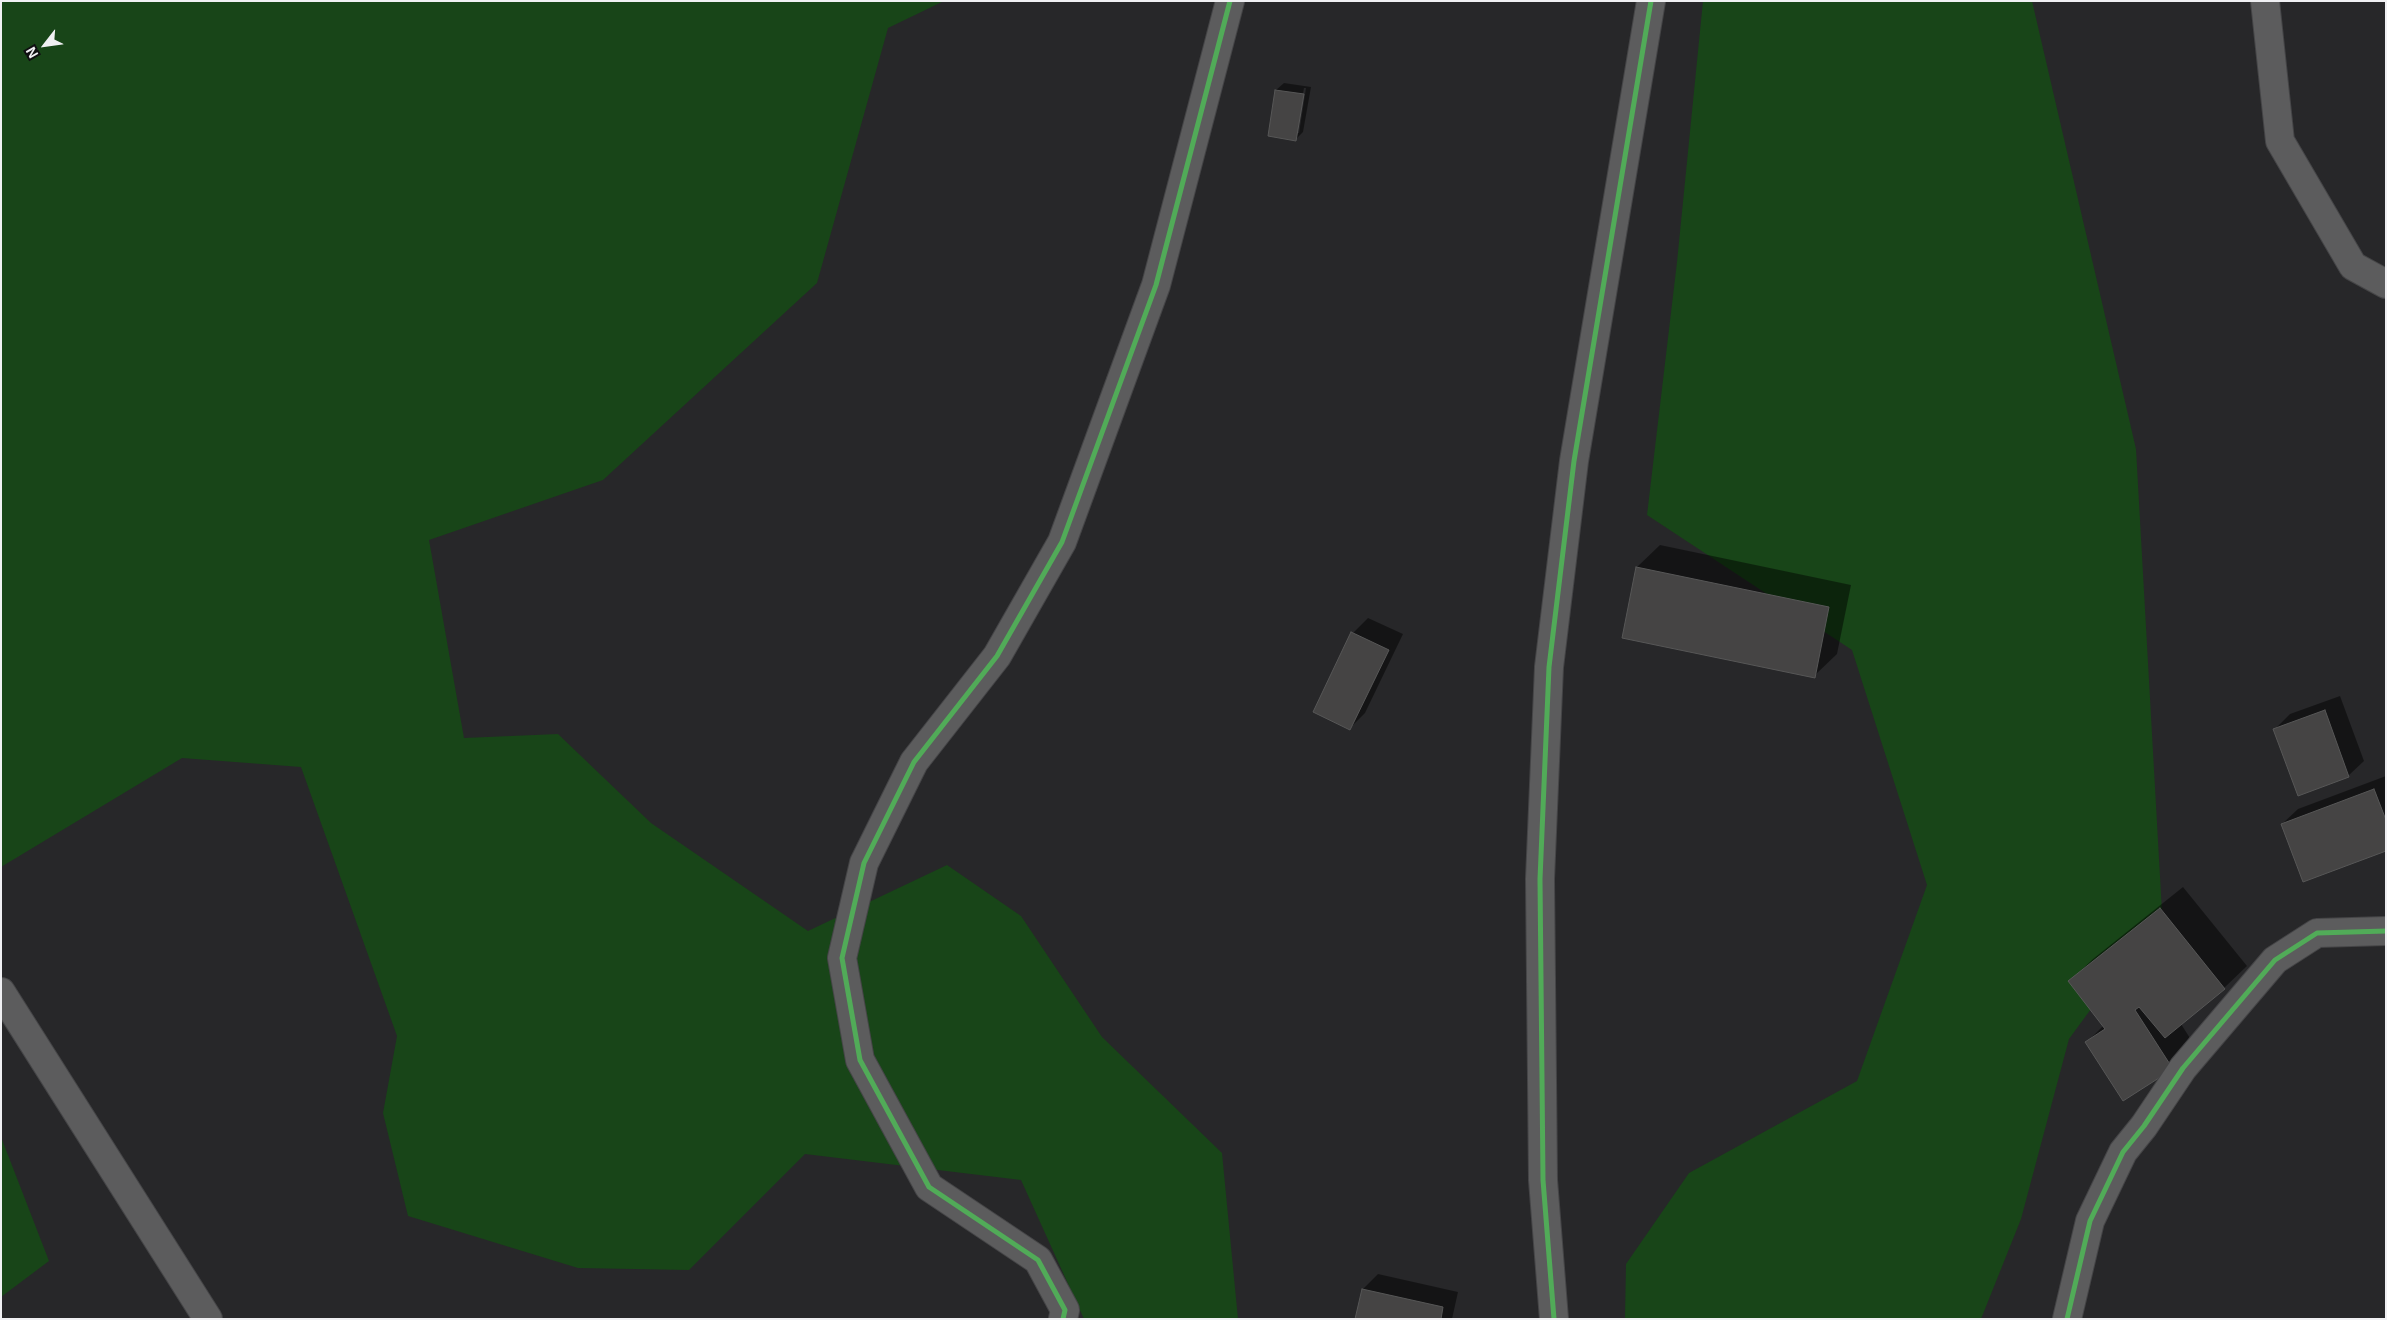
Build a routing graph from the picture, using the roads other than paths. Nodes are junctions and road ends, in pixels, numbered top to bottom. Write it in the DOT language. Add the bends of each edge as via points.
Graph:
graph roads {
  1 [pos="1230,1"];
  2 [pos="1651,1"];
  3 [pos="2265,1"];
  4 [pos="2386,284"];
  5 [pos="2386,931"];
  6 [pos="1,992"];
  7 [pos="208,1319"];
  8 [pos="1063,1319"];
  9 [pos="1554,1319"];
  10 [pos="2068,1319"];
  1 -- 8 [label="street" via="1156,284 1062,542 997,656 914,762 864,863 842,958 860,1060 929,1187 1038,1260 1065,1310"];
  2 -- 9 [label="street" via="1574,461 1550,667 1540,888 1543,1180"];
  3 -- 4 [label="street" via="2280,141 2352,266"];
  5 -- 10 [label="street" via="2317,933 2275,960 2183,1068 2123,1152 2090,1221"];
  6 -- 7 [label="street"];
}
